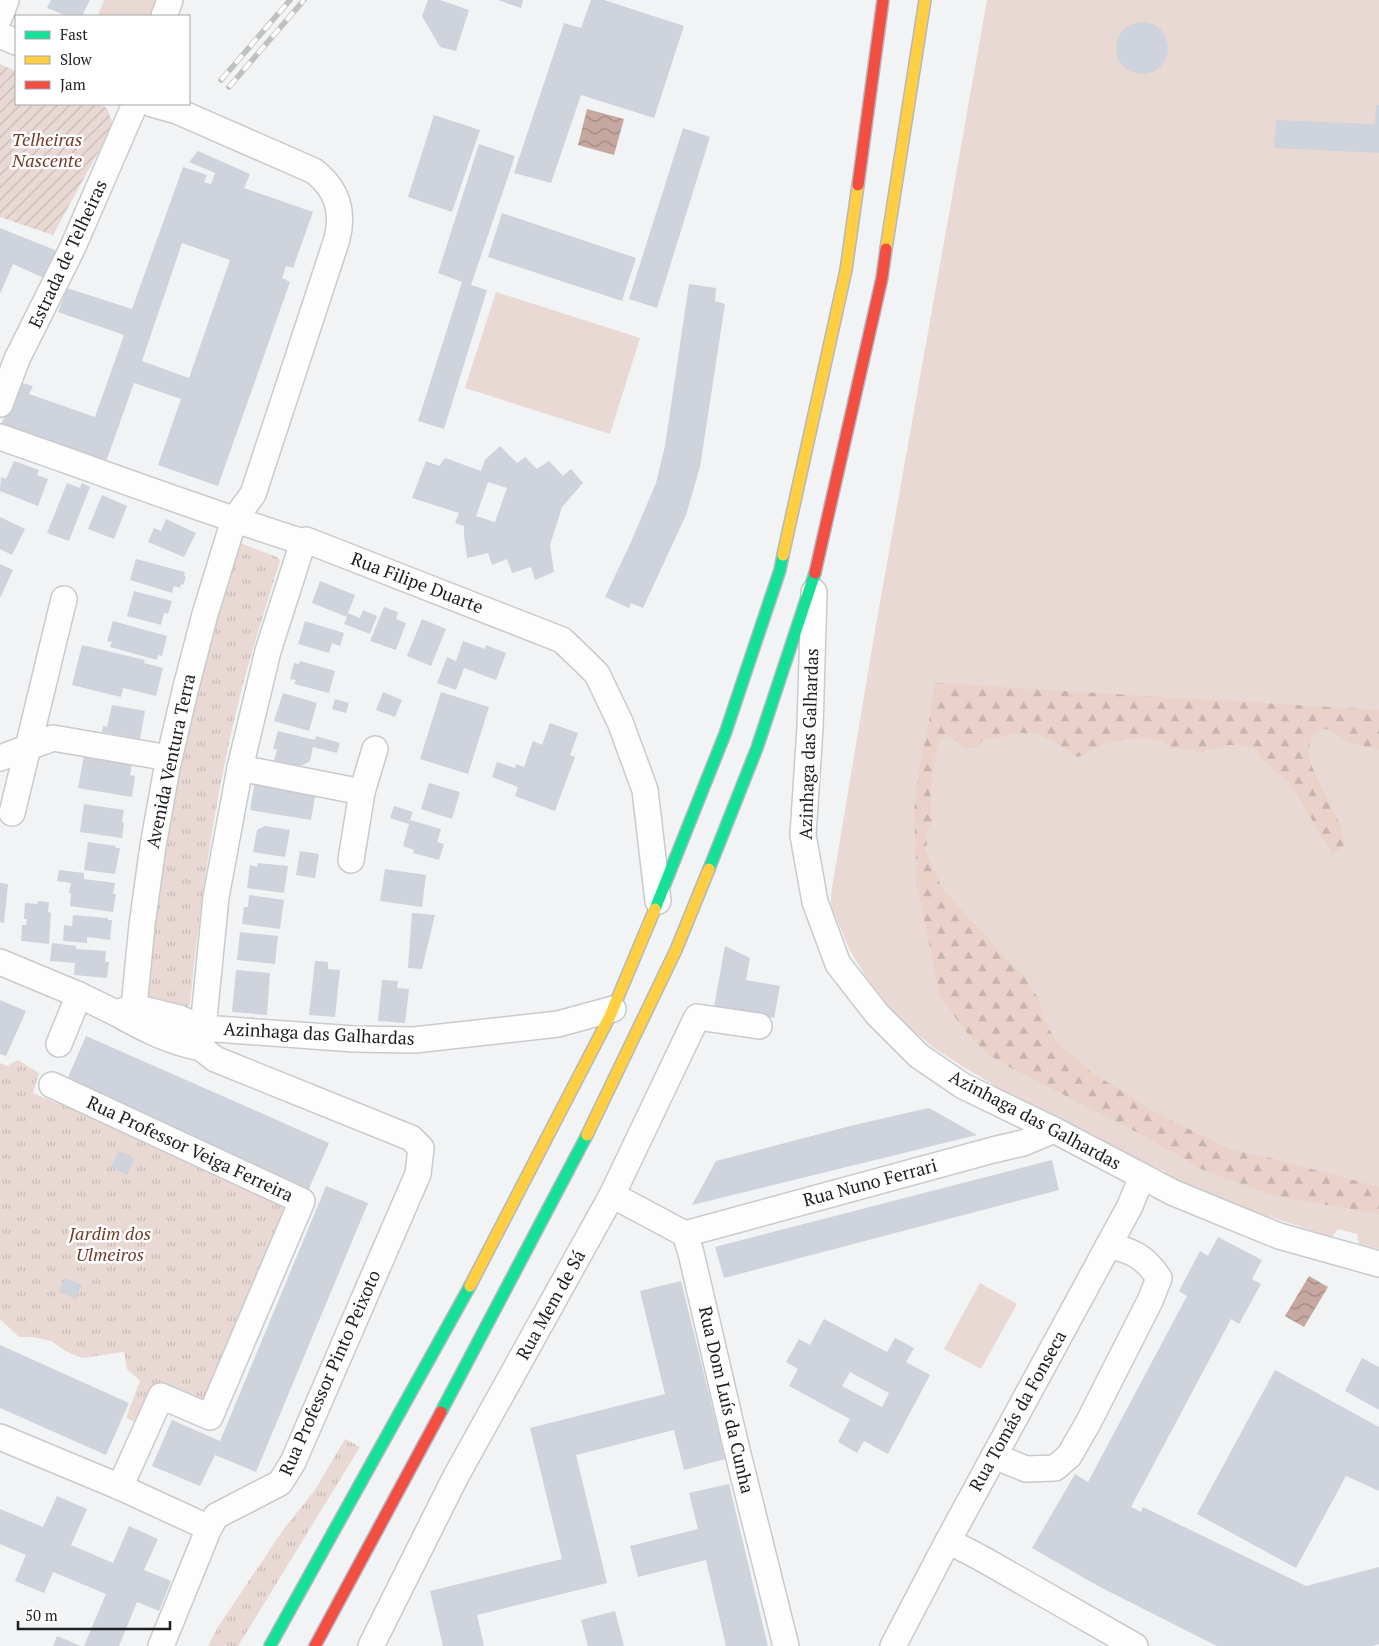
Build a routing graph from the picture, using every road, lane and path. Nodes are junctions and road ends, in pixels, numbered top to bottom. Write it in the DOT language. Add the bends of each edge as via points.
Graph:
graph roads {
  1 [pos="6,0"];
  2 [pos="170,0"];
  3 [pos="883,0"];
  4 [pos="925,0"];
  5 [pos="164,15"];
  6 [pos="0,16"];
  7 [pos="0,35"];
  8 [pos="15,42"];
  9 [pos="135,105"];
  10 [pos="156,105"];
  11 [pos="0,404"];
  12 [pos="0,437"];
  13 [pos="234,520"];
  14 [pos="303,542"];
  15 [pos="814,580"];
  16 [pos="64,599"];
  17 [pos="28,746"];
  18 [pos="375,749"];
  19 [pos="0,758"];
  20 [pos="169,758"];
  21 [pos="240,768"];
  22 [pos="362,792"];
  23 [pos="12,813"];
  24 [pos="351,860"];
  25 [pos="658,901"];
  26 [pos="0,962"];
  27 [pos="79,995"];
  28 [pos="613,1009"];
  29 [pos="125,1010"];
  30 [pos="759,1026"];
  31 [pos="202,1038"];
  32 [pos="59,1044"];
  33 [pos="52,1086"];
  34 [pos="1054,1130"];
  35 [pos="421,1148"];
  36 [pos="1142,1176"];
  37 [pos="612,1195"];
  38 [pos="685,1234"];
  39 [pos="1108,1246"];
  40 [pos="1379,1264"];
  41 [pos="0,1437"];
  42 [pos="994,1456"];
  43 [pos="375,1458"];
  44 [pos="120,1487"];
  45 [pos="209,1528"];
  46 [pos="948,1541"];
  47 [pos="270,1622"];
  48 [pos="161,1646"];
  49 [pos="270,1646"];
  50 [pos="315,1646"];
  51 [pos="371,1646"];
  52 [pos="786,1646"];
  53 [pos="893,1646"];
  54 [pos="1135,1646"];
  1 -- 6 [label="street"];
  2 -- 5 [label="street"];
  3 -- 25 [label="highway" via="846,270 780,570 725,734"];
  4 -- 15 [label="highway" via="882,278"];
  7 -- 8 [label="street"];
  9 -- 11 [label="street, Estrada de Telheiras" via="72,249 17,359"];
  10 -- 13 [label="street, Avenida Ventura Terra" via="177,111 314,171 335,196 340,217 337,239 253,494"];
  12 -- 13 [label="street, Rua Filipe Duarte"];
  13 -- 14 [label="street, Rua Filipe Duarte"];
  13 -- 20 [label="street, Avenida Ventura Terra" via="205,614"];
  14 -- 21 [label="street" via="268,651"];
  14 -- 25 [label="street, Rua Filipe Duarte" via="306,540 562,640 583,660 596,674 616,714 645,790"];
  15 -- 34 [label="street, Azinhaga das Galhardas" via="804,835 814,902 838,964 878,1014 919,1056 963,1086"];
  15 -- 50 [label="highway" via="757,748 676,950 590,1130"];
  16 -- 17 [label="street"];
  17 -- 19 [label="street"];
  17 -- 20 [label="street" via="53,738"];
  17 -- 23 [label="street"];
  18 -- 22 [label="street"];
  20 -- 29 [label="street, Avenida Ventura Terra"];
  21 -- 22 [label="street"];
  21 -- 31 [label="street" via="216,897"];
  22 -- 24 [label="street"];
  25 -- 28 [label="highway"];
  26 -- 27 [label="street, Azinhaga das Galhardas"];
  27 -- 29 [label="street, Azinhaga das Galhardas"];
  27 -- 32 [label="street"];
  28 -- 31 [label="street, Azinhaga das Galhardas" via="558,1024 414,1040"];
  28 -- 43 [label="highway" via="451,1322"];
  29 -- 31 [label="street, Azinhaga das Galhardas" via="179,1018"];
  30 -- 37 [label="street, Rua Mem de Sá" via="697,1017"];
  31 -- 35 [label="street, Azinhaga das Galhardas" via="215,1059 411,1138"];
  33 -- 44 [label="street, Rua Professor Veiga Ferreira" via="302,1201 210,1418 161,1396"];
  34 -- 36 [label="street, Azinhaga das Galhardas"];
  34 -- 38 [label="street, Rua Nuno Ferrari" via="1023,1143"];
  35 -- 45 [label="street, Rua Professor Pinto Peixoto" via="418,1174 293,1462 280,1483 216,1516"];
  36 -- 39 [label="street, Rua Tomás da Fonseca"];
  36 -- 40 [label="street, Azinhaga das Galhardas" via="1174,1193 1279,1236"];
  37 -- 38 [label="street"];
  37 -- 51 [label="street, Rua Mem de Sá" via="456,1476"];
  38 -- 52 [label="street, Rua Dom Luís da Cunha"];
  39 -- 42 [label="street, Rua Tomás da Fonseca"];
  39 -- 42 [label="street" via="1135,1254 1150,1265 1158,1278 1150,1301 1088,1423 1069,1456 1055,1468 1026,1469"];
  41 -- 44 [label="street"];
  42 -- 46 [label="street, Rua Tomás da Fonseca"];
  43 -- 47 [label="highway"];
  43 -- 49 [label="highway"];
  44 -- 45 [label="street"];
  45 -- 48 [label="street, Rua Professor Pinto Peixoto"];
  46 -- 53 [label="street, Rua Tomás da Fonseca"];
  46 -- 54 [label="street"];
}
